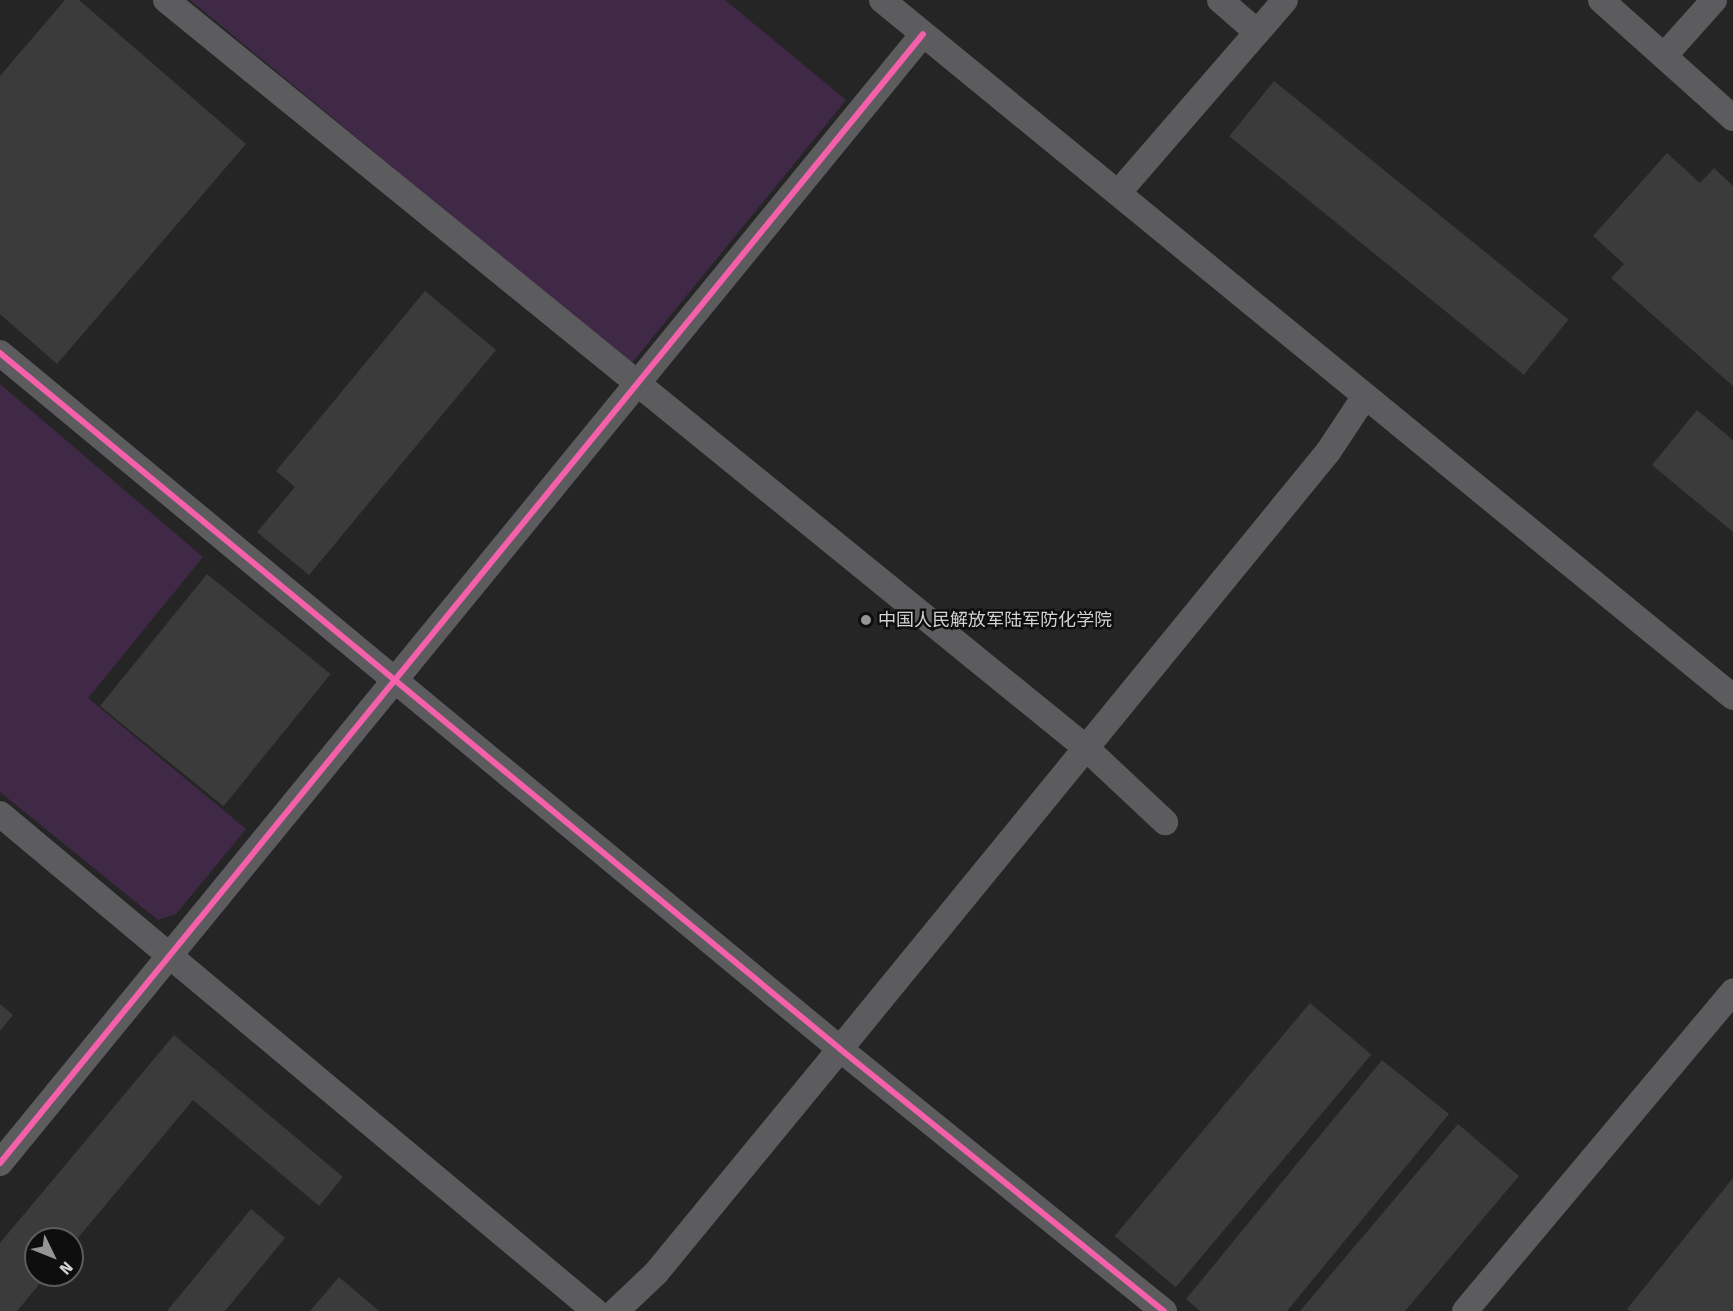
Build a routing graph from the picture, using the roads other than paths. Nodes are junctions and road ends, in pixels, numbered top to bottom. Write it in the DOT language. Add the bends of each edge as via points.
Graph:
graph roads {
  1 [pos="166,0"];
  2 [pos="882,0"];
  3 [pos="1220,0"];
  4 [pos="1285,0"];
  5 [pos="1601,0"];
  6 [pos="1714,0"];
  7 [pos="1257,33"];
  8 [pos="923,34"];
  9 [pos="1664,56"];
  10 [pos="1733,118"];
  11 [pos="1118,194"];
  12 [pos="0,353"];
  13 [pos="641,383"];
  14 [pos="1365,396"];
  15 [pos="397,679"];
  16 [pos="1733,698"];
  17 [pos="1085,747"];
  18 [pos="0,814"];
  19 [pos="1165,822"];
  20 [pos="169,954"];
  21 [pos="1733,992"];
  22 [pos="840,1048"];
  23 [pos="0,1163"];
  24 [pos="595,1311"];
  25 [pos="616,1311"];
  26 [pos="1164,1311"];
  27 [pos="1465,1311"];
  1 -- 13 [label="street"];
  2 -- 8 [label="street"];
  3 -- 7 [label="street"];
  4 -- 7 [label="street"];
  5 -- 9 [label="street"];
  6 -- 9 [label="street"];
  7 -- 11 [label="street"];
  8 -- 11 [label="street"];
  8 -- 13 [label="street"];
  9 -- 10 [label="street"];
  11 -- 14 [label="street"];
  12 -- 15 [label="street"];
  13 -- 15 [label="street"];
  13 -- 17 [label="street"];
  14 -- 16 [label="street"];
  14 -- 17 [label="street" via="1328,452"];
  15 -- 20 [label="street"];
  15 -- 22 [label="street"];
  17 -- 19 [label="street"];
  17 -- 22 [label="street"];
  18 -- 20 [label="street"];
  20 -- 23 [label="street"];
  20 -- 24 [label="street"];
  21 -- 27 [label="street"];
  22 -- 25 [label="street" via="656,1273"];
  22 -- 26 [label="street"];
}
